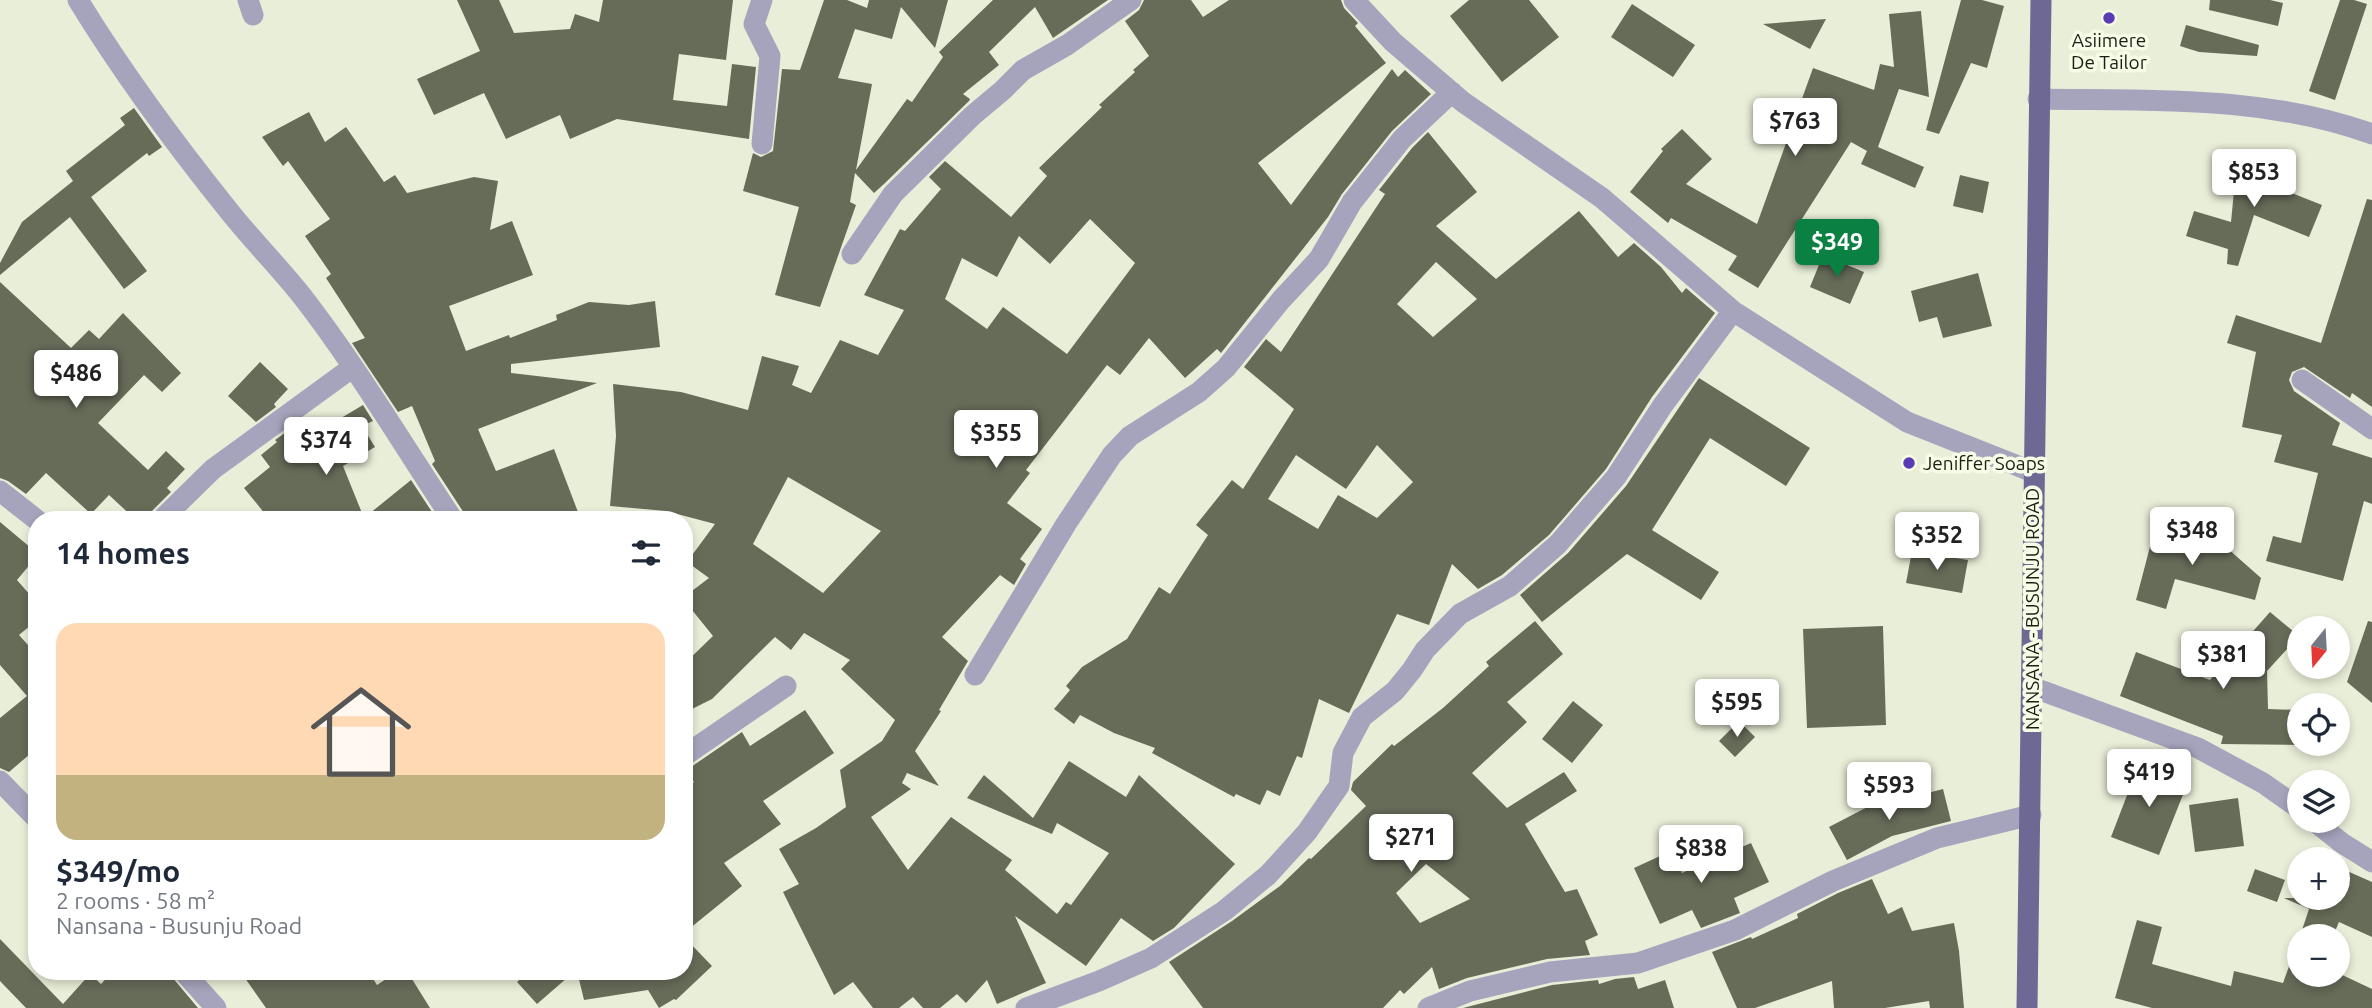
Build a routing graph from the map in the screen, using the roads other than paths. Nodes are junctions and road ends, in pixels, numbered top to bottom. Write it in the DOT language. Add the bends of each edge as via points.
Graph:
graph roads {
  1 [pos="78,0"];
  2 [pos="762,0"];
  3 [pos="1131,0"];
  4 [pos="1354,0"];
  5 [pos="2040,0"];
  6 [pos="1452,92"];
  7 [pos="2038,99"];
  8 [pos="2372,134"];
  9 [pos="762,144"];
  10 [pos="852,254"];
  11 [pos="1733,311"];
  12 [pos="354,367"];
  13 [pos="2302,380"];
  14 [pos="2372,429"];
  15 [pos="2033,472"];
  16 [pos="0,491"];
  17 [pos="177,511"];
  18 [pos="447,511"];
  19 [pos="28,513"];
  20 [pos="975,674"];
  21 [pos="786,685"];
  22 [pos="2032,687"];
  23 [pos="693,750"];
  24 [pos="0,781"];
  25 [pos="2287,800"];
  26 [pos="28,809"];
  27 [pos="2031,815"];
  28 [pos="2329,833"];
  29 [pos="2372,862"];
  30 [pos="192,980"];
  31 [pos="216,1008"];
  32 [pos="1026,1008"];
  33 [pos="1428,1008"];
  34 [pos="2027,1008"];
  1 -- 12 [label="street" via="179,145"];
  2 -- 9 [label="street" via="754,24 769,56"];
  3 -- 10 [label="street" via="1023,69 893,194"];
  4 -- 6 [label="street" via="1393,42"];
  5 -- 7 [label="main road, NANSANA - BUSUNJU ROAD"];
  6 -- 11 [label="street" via="1602,198"];
  6 -- 20 [label="street" via="1402,139 1352,202 1319,259 1226,368 1199,392 1130,436 1112,455"];
  7 -- 8 [label="street" via="2273,108"];
  7 -- 15 [label="main road, NANSANA - BUSUNJU ROAD"];
  11 -- 15 [label="street" via="1908,422"];
  11 -- 32 [label="street" via="1616,477 1558,544 1510,586 1460,614 1424,650 1395,691 1362,717 1343,753 1339,786 1275,868 1224,911 1151,958"];
  12 -- 17 [label="street" via="213,469"];
  12 -- 18 [label="street"];
  13 -- 14 [label="street"];
  15 -- 22 [label="main road, NANSANA - BUSUNJU ROAD"];
  16 -- 19 [label="street"];
  21 -- 23 [label="street"];
  22 -- 25 [label="street" via="2198,748"];
  22 -- 27 [label="main road, NANSANA - BUSUNJU ROAD"];
  24 -- 26 [label="street"];
  27 -- 33 [label="street" via="1937,838 1833,881 1735,930 1639,963 1549,972 1470,991"];
  27 -- 34 [label="main road, NANSANA - BUSUNJU ROAD"];
  28 -- 29 [label="street"];
  30 -- 31 [label="street"];
}
